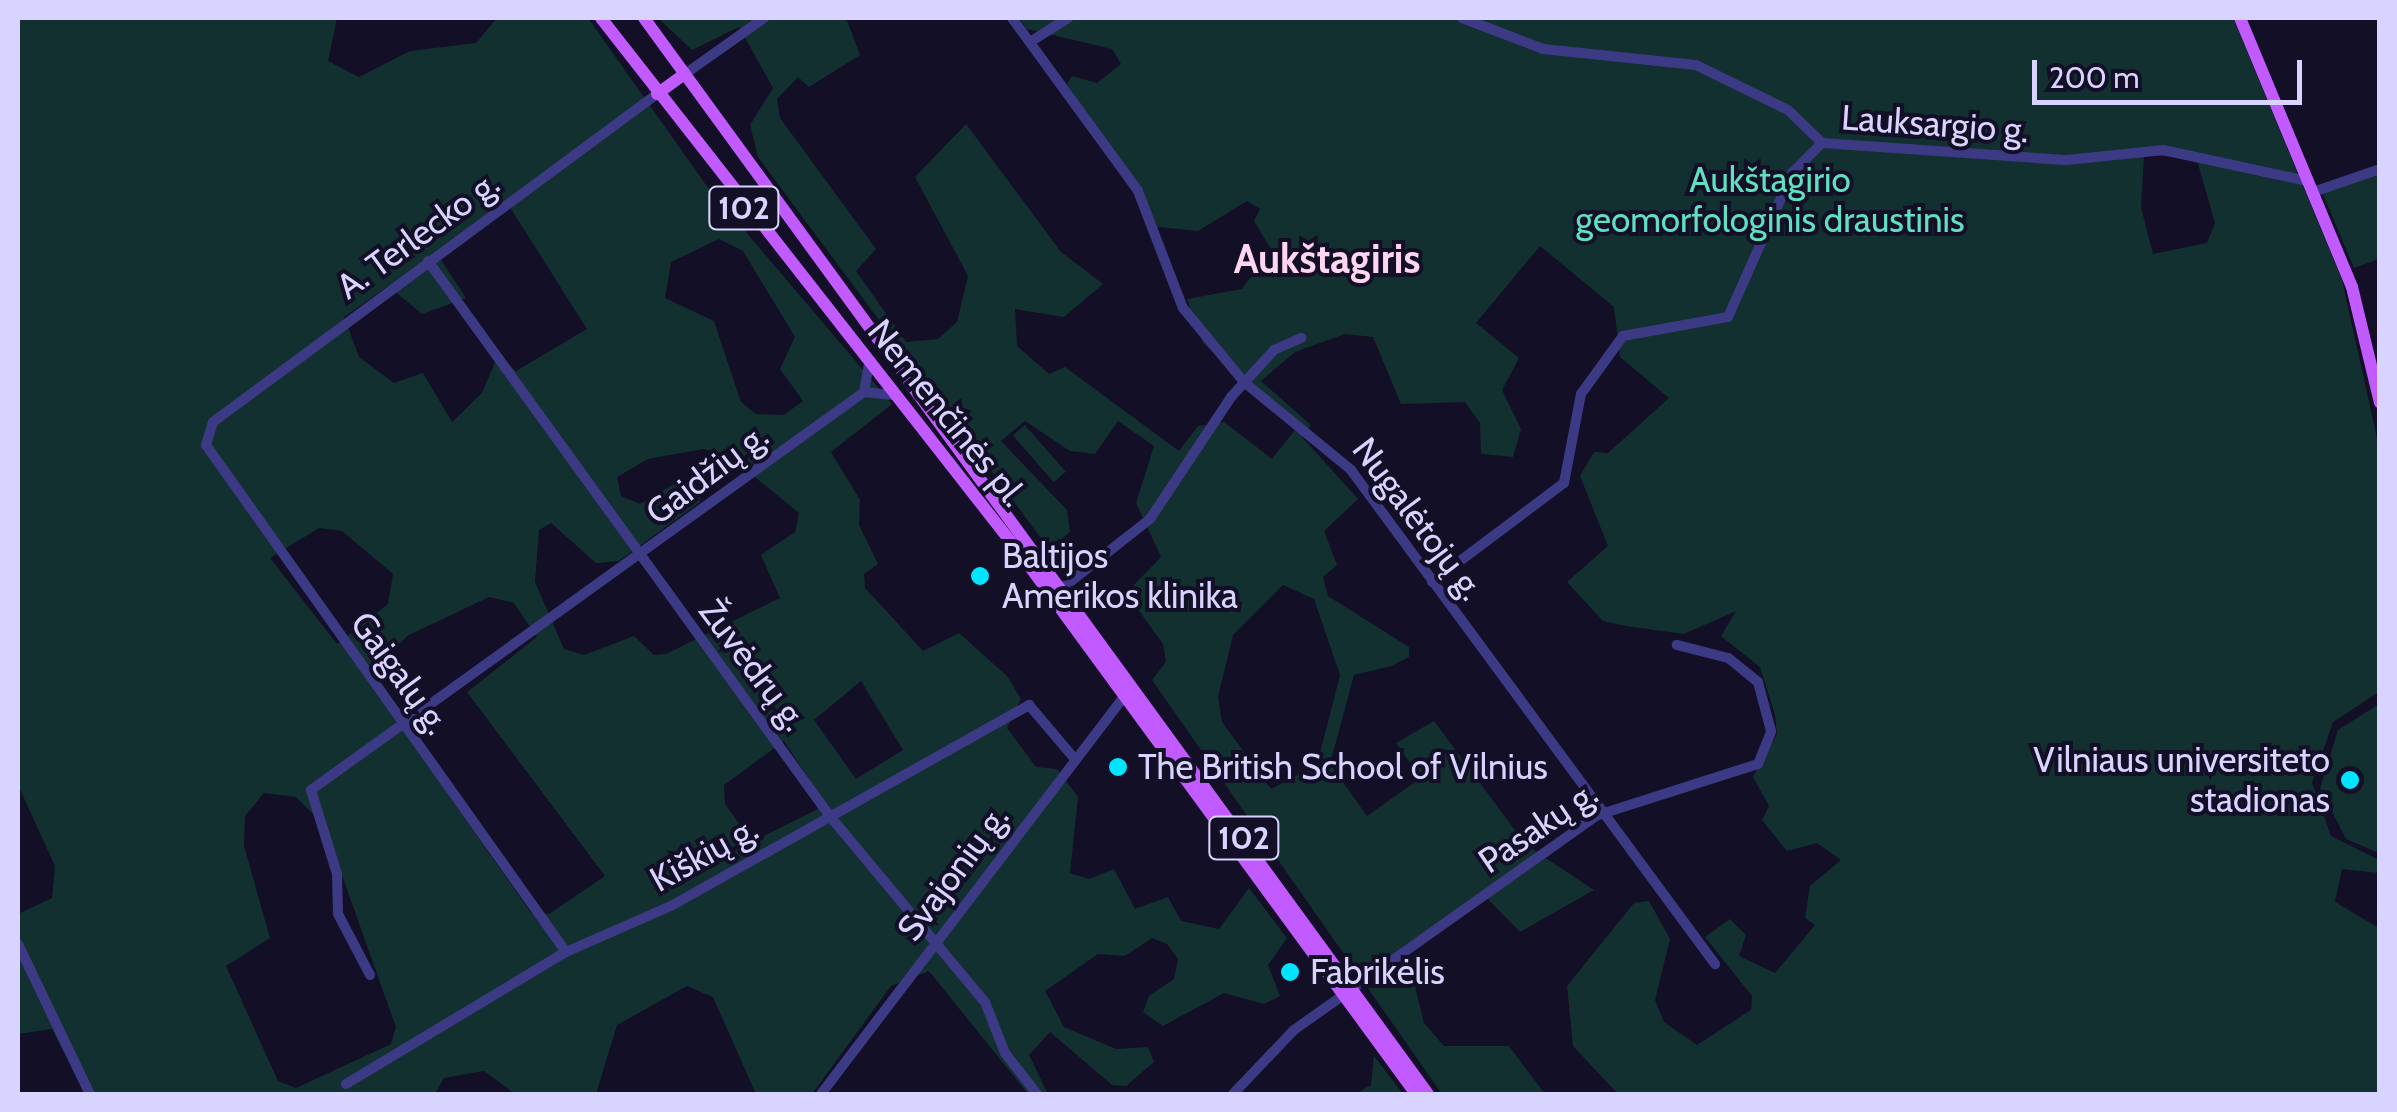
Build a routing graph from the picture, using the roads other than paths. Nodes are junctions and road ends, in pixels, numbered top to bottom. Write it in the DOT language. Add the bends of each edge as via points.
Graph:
graph roads {
  1 [pos="601,18"];
  2 [pos="644,18"];
  3 [pos="764,18"];
  4 [pos="1012,18"];
  5 [pos="1068,18"];
  6 [pos="1462,18"];
  7 [pos="2240,18"];
  8 [pos="1030,42"];
  9 [pos="685,74"];
  10 [pos="657,94"];
  11 [pos="1822,143"];
  12 [pos="2380,169"];
  13 [pos="2311,187"];
  14 [pos="428,262"];
  15 [pos="1302,338"];
  16 [pos="868,364"];
  17 [pos="1244,382"];
  18 [pos="864,392"];
  19 [pos="893,394"];
  20 [pos="2380,403"];
  21 [pos="213,422"];
  22 [pos="640,558"];
  23 [pos="1432,582"];
  24 [pos="1060,589"];
  25 [pos="1677,645"];
  26 [pos="1129,691"];
  27 [pos="406,728"];
  28 [pos="1074,758"];
  29 [pos="829,814"];
  30 [pos="1598,815"];
  31 [pos="935,941"];
  32 [pos="18,944"];
  33 [pos="566,952"];
  34 [pos="1714,964"];
  35 [pos="370,975"];
  36 [pos="1349,992"];
  37 [pos="346,1084"];
  38 [pos="90,1094"];
  39 [pos="820,1094"];
  40 [pos="1037,1094"];
  41 [pos="1233,1094"];
  42 [pos="1416,1094"];
  43 [pos="1428,1094"];
  1 -- 10 [label="main road, Nemenčinės pl. / 102"];
  2 -- 9 [label="main road, Nemenčinės pl. / 102"];
  3 -- 9 [label="street"];
  4 -- 8 [label="street, Nugalėtojų g."];
  5 -- 8 [label="street"];
  6 -- 11 [label="street, Lauksargio g." via="1543,49 1696,66 1788,110"];
  7 -- 13 [label="main road"];
  8 -- 17 [label="street, Nugalėtojų g." via="1138,191 1169,289"];
  9 -- 10 [label="main road"];
  9 -- 24 [label="main road, Nemenčinės pl. / 102"];
  10 -- 14 [label="street, A. Terlecko g."];
  10 -- 16 [label="main road, Nemenčinės pl. / 102"];
  11 -- 13 [label="street, Lauksargio g." via="2067,160 2163,150"];
  11 -- 23 [label="street" via="1792,173 1728,317 1623,336 1581,394 1564,483"];
  12 -- 13 [label="street"];
  13 -- 20 [label="main road" via="2352,287"];
  14 -- 21 [label="street, A. Terlecko g."];
  14 -- 22 [label="street, Žuvėdrų g."];
  15 -- 17 [label="street"];
  16 -- 18 [label="street"];
  16 -- 19 [label="main road, Nemenčinės pl. / 102"];
  17 -- 23 [label="street, Nugalėtojų g." via="1337,454"];
  17 -- 24 [label="street" via="1150,519"];
  18 -- 19 [label="street"];
  18 -- 22 [label="street, Gaidžių g."];
  19 -- 26 [label="main road, Nemenčinės pl. / 102"];
  21 -- 27 [label="street, Gaigalų g." via="208,453"];
  22 -- 27 [label="street, Gaidžių g."];
  22 -- 29 [label="street, Žuvėdrų g."];
  23 -- 30 [label="street, Nugalėtojų g."];
  24 -- 26 [label="main road, Nemenčinės pl. / 102"];
  25 -- 30 [label="street, Pasakų g." via="1728,658 1758,682 1771,731 1764,757"];
  26 -- 28 [label="street, Svajonių g."];
  26 -- 36 [label="main road, Nemenčinės pl. / 102"];
  27 -- 33 [label="street, Gaigalų g."];
  27 -- 35 [label="street, Gaidžių g." via="308,795 338,874 338,914"];
  28 -- 29 [label="street, Kiškių g." via="1029,705"];
  28 -- 31 [label="street, Svajonių g."];
  29 -- 31 [label="street, Žuvėdrų g."];
  29 -- 33 [label="street, Kiškių g." via="671,906"];
  30 -- 34 [label="street, Nugalėtojų g."];
  30 -- 36 [label="street, Pasakų g."];
  31 -- 39 [label="street, Svajonių g."];
  31 -- 40 [label="street, Žuvėdrų g." via="985,1002 1005,1053"];
  32 -- 38 [label="street"];
  33 -- 37 [label="street, Kiškių g."];
  36 -- 41 [label="street, Pasakų g." via="1278,1043"];
  36 -- 42 [label="main road, Nemenčinės pl. / 102"];
  36 -- 43 [label="main road, Nemenčinės pl. / 102"];
}
